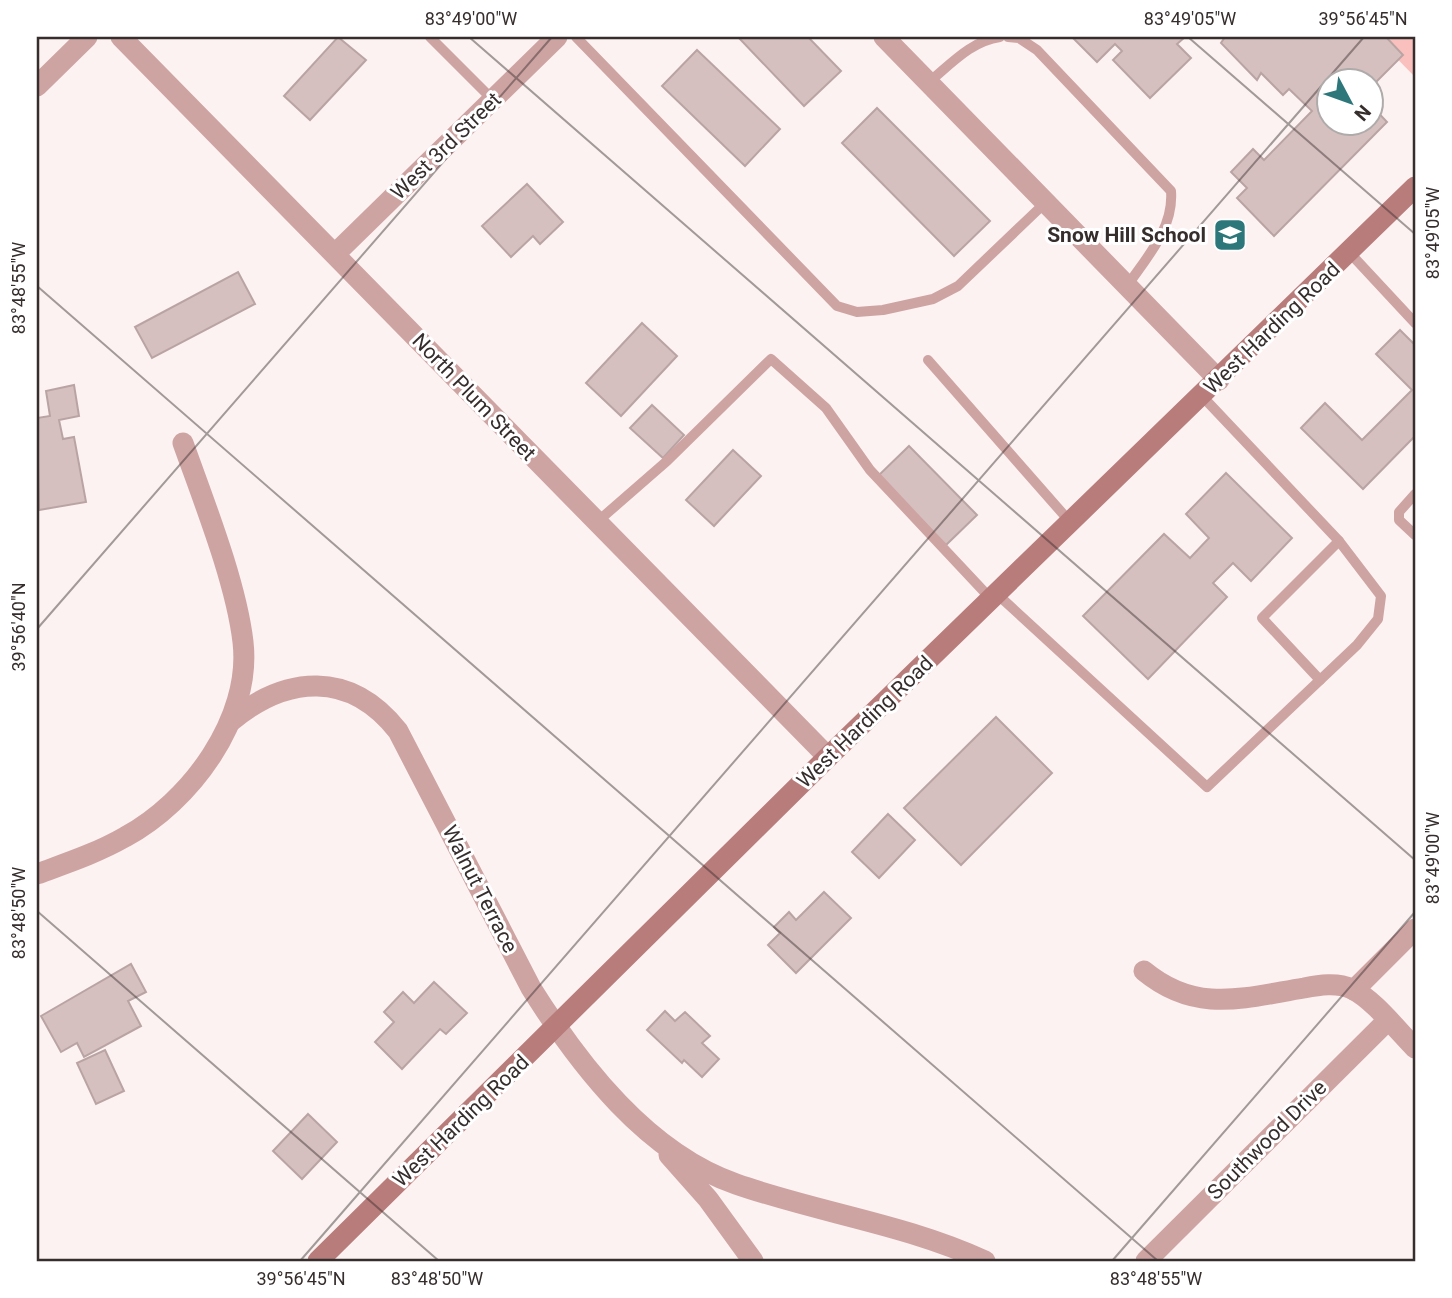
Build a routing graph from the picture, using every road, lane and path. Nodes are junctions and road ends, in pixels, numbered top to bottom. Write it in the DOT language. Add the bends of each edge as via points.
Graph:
graph roads {
  1 [pos="87,37"];
  2 [pos="121,37"];
  3 [pos="430,37"];
  4 [pos="557,37"];
  5 [pos="576,37"];
  6 [pos="884,37"];
  7 [pos="1000,37"];
  8 [pos="1008,37"];
  9 [pos="929,82"];
  10 [pos="37,86"];
  11 [pos="493,100"];
  12 [pos="1415,187"];
  13 [pos="1046,202"];
  14 [pos="1349,252"];
  15 [pos="335,254"];
  16 [pos="1127,286"];
  17 [pos="1415,323"];
  18 [pos="928,360"];
  19 [pos="1219,380"];
  20 [pos="1202,396"];
  21 [pos="183,443"];
  22 [pos="1415,494"];
  23 [pos="597,522"];
  24 [pos="1071,523"];
  25 [pos="1415,535"];
  26 [pos="1339,541"];
  27 [pos="994,597"];
  28 [pos="1320,680"];
  29 [pos="229,722"];
  30 [pos="828,757"];
  31 [pos="37,874"];
  32 [pos="1415,929"];
  33 [pos="1144,971"];
  34 [pos="1354,990"];
  35 [pos="1388,1020"];
  36 [pos="556,1028"];
  37 [pos="1415,1048"];
  38 [pos="651,1135"];
  39 [pos="318,1261"];
  40 [pos="753,1261"];
  41 [pos="985,1261"];
  42 [pos="1146,1261"];
  1 -- 10 [label="street"];
  2 -- 15 [label="street, North Plum Street"];
  3 -- 11 [label="lane"];
  4 -- 11 [label="street, West 3rd Street"];
  5 -- 13 [label="lane" via="837,306 857,312 933,299 985,262"];
  6 -- 9 [label="street"];
  7 -- 9 [label="lane" via="969,49"];
  8 -- 16 [label="lane" via="1019,38 1037,50 1171,191 1166,228"];
  9 -- 13 [label="street"];
  11 -- 15 [label="street, West 3rd Street"];
  12 -- 14 [label="street, West Harding Road"];
  13 -- 16 [label="street"];
  14 -- 17 [label="lane"];
  14 -- 19 [label="street, West Harding Road"];
  15 -- 23 [label="street, North Plum Street"];
  16 -- 19 [label="street"];
  18 -- 24 [label="lane"];
  19 -- 20 [label="street, West Harding Road"];
  20 -- 24 [label="street, West Harding Road"];
  20 -- 26 [label="lane"];
  21 -- 29 [label="street" via="243,642 240,693"];
  22 -- 25 [label="lane" via="1399,512 1399,520"];
  23 -- 27 [label="lane" via="771,359 826,408 870,470"];
  23 -- 30 [label="street, North Plum Street"];
  24 -- 27 [label="street, West Harding Road"];
  26 -- 28 [label="lane" via="1381,596 1378,619"];
  26 -- 28 [label="lane" via="1262,618"];
  27 -- 28 [label="lane" via="1207,787"];
  27 -- 30 [label="street, West Harding Road"];
  29 -- 31 [label="street" via="186,788 160,812 85,858"];
  29 -- 36 [label="street, Walnut Terrace" via="269,694 315,685 342,689 382,710 398,731"];
  30 -- 36 [label="street, West Harding Road"];
  32 -- 34 [label="street"];
  33 -- 34 [label="street" via="1180,994 1205,1000 1319,986"];
  34 -- 35 [label="street"];
  35 -- 37 [label="street"];
  35 -- 42 [label="street, Southwood Drive"];
  36 -- 38 [label="street, Walnut Terrace"];
  36 -- 39 [label="street, West Harding Road"];
  38 -- 40 [label="street" via="708,1199"];
  38 -- 41 [label="street, Walnut Terrace" via="735,1184 900,1228"];
}
